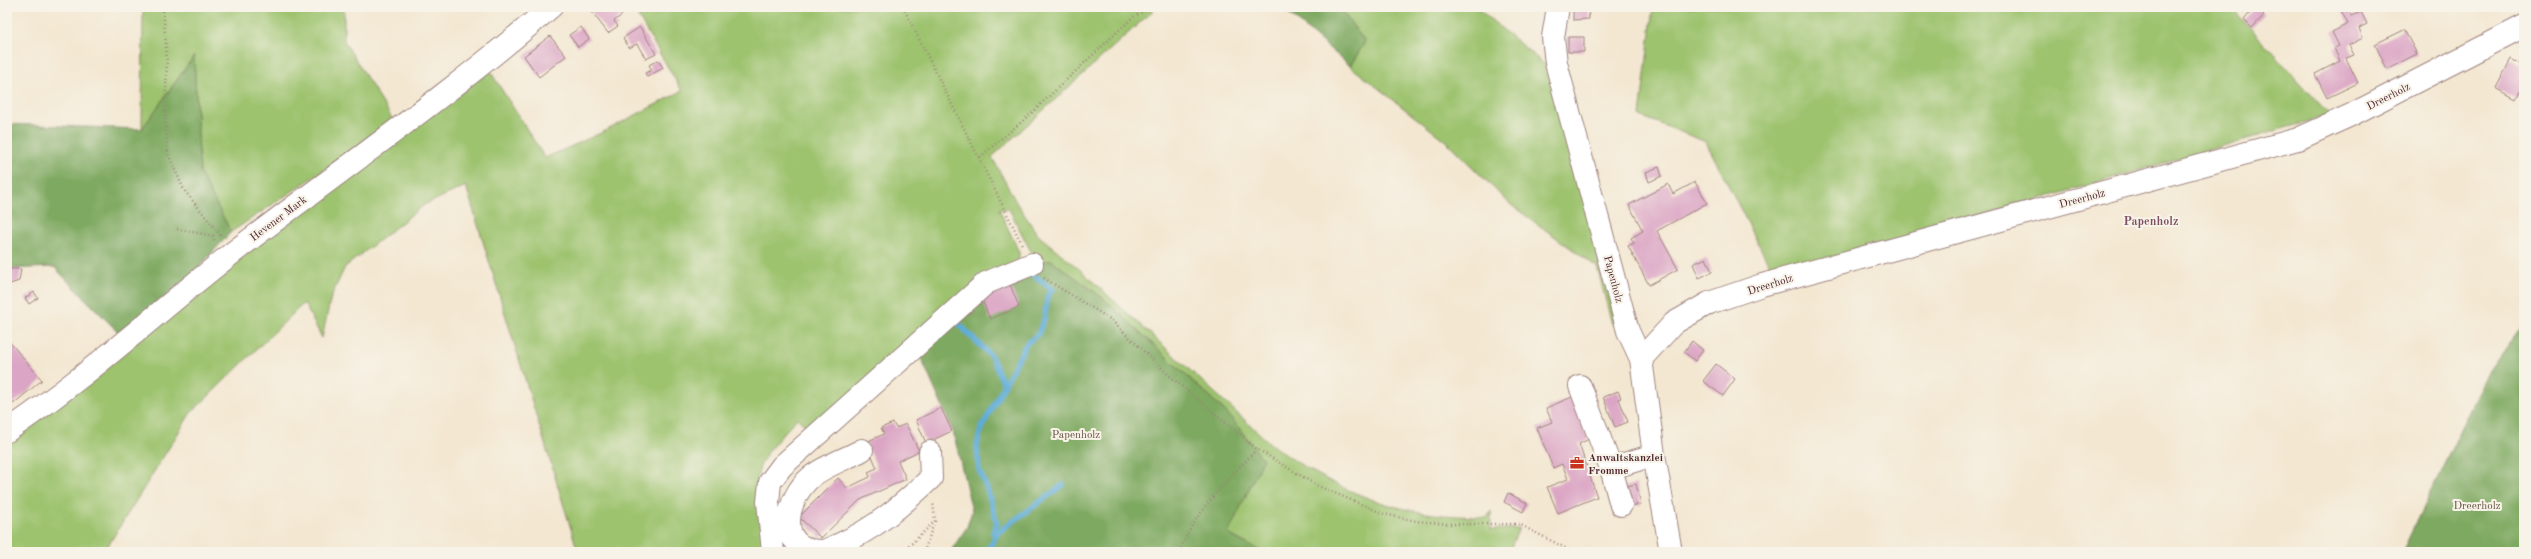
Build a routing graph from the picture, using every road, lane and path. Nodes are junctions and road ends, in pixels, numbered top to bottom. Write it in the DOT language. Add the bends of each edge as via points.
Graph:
graph roads {
  1 [pos="163,7"];
  2 [pos="551,7"];
  3 [pos="903,7"];
  4 [pos="1152,7"];
  5 [pos="1558,7"];
  6 [pos="2524,26"];
  7 [pos="980,157"];
  8 [pos="177,230"];
  9 [pos="227,257"];
  10 [pos="1032,264"];
  11 [pos="1641,358"];
  12 [pos="1580,386"];
  13 [pos="7,431"];
  14 [pos="1257,449"];
  15 [pos="862,450"];
  16 [pos="930,452"];
  17 [pos="792,456"];
  18 [pos="1654,456"];
  19 [pos="1611,468"];
  20 [pos="811,477"];
  21 [pos="931,478"];
  22 [pos="1621,505"];
  23 [pos="935,520"];
  24 [pos="774,552"];
  25 [pos="903,552"];
  26 [pos="924,552"];
  27 [pos="1180,552"];
  28 [pos="1573,552"];
  29 [pos="1671,552"];
  1 -- 9 [label="path" via="167,60 165,115 168,154 184,190"];
  2 -- 9 [label="street, Hevener Mark" via="501,50"];
  3 -- 7 [label="path" via="937,78"];
  4 -- 7 [label="path" via="1133,17 1025,119"];
  5 -- 11 [label="street, Papenholz" via="1553,37 1561,87 1628,331"];
  6 -- 11 [label="street, Dreerholz" via="2351,115 2298,139 1762,285 1709,303 1674,323"];
  7 -- 10 [label="path"];
  8 -- 9 [label="path" via="213,236"];
  9 -- 13 [label="street, Hevener Mark" via="48,404"];
  10 -- 14 [label="path" via="1042,277 1110,319 1172,378"];
  10 -- 17 [label="street" via="986,284"];
  11 -- 18 [label="street, Papenholz"];
  12 -- 19 [label="street"];
  14 -- 27 [label="path" via="1218,492 1184,539"];
  14 -- 28 [label="path" via="1318,486 1384,514 1416,521 1450,524 1519,524"];
  15 -- 20 [label="street"];
  16 -- 21 [label="street"];
  17 -- 20 [label="street"];
  17 -- 24 [label="street" via="770,482 768,502"];
  18 -- 19 [label="street"];
  18 -- 29 [label="street, Papenholz"];
  19 -- 22 [label="street"];
  20 -- 21 [label="street" via="799,492 787,517 790,534 802,547 822,551 871,529"];
  21 -- 23 [label="path"];
  23 -- 25 [label="path"];
  23 -- 26 [label="path"];
}
